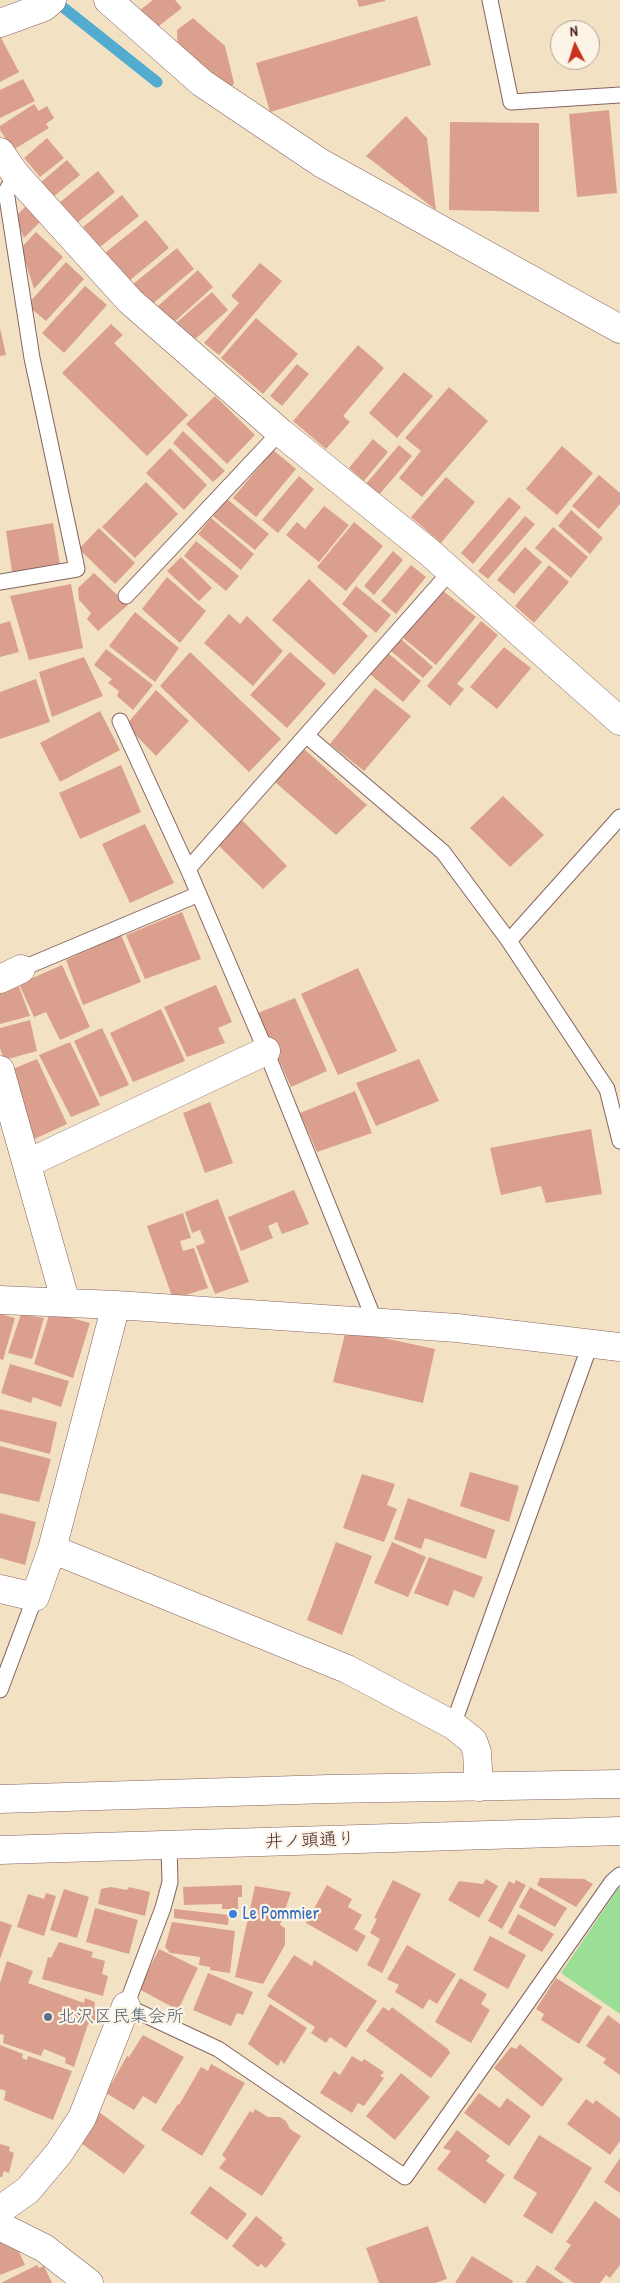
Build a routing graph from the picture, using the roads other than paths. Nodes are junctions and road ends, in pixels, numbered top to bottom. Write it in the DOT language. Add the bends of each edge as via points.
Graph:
graph roads {
  1 [pos="108,0"];
  2 [pos="490,0"];
  3 [pos="48,4"];
  4 [pos="0,23"];
  5 [pos="620,95"];
  6 [pos="0,152"];
  7 [pos="16,175"];
  8 [pos="620,329"];
  9 [pos="280,432"];
  10 [pos="450,572"];
  11 [pos="0,582"];
  12 [pos="126,596"];
  13 [pos="120,721"];
  14 [pos="620,721"];
  15 [pos="307,736"];
  16 [pos="620,817"];
  17 [pos="188,869"];
  18 [pos="199,894"];
  19 [pos="509,941"];
  20 [pos="11,974"];
  21 [pos="266,1051"];
  22 [pos="0,1070"];
  23 [pos="620,1141"];
  24 [pos="28,1163"];
  25 [pos="0,1300"];
  26 [pos="66,1302"];
  27 [pos="116,1305"];
  28 [pos="376,1324"];
  29 [pos="590,1345"];
  30 [pos="620,1347"];
  31 [pos="52,1549"];
  32 [pos="0,1589"];
  33 [pos="35,1597"];
  34 [pos="0,1690"];
  35 [pos="453,1725"];
  36 [pos="620,1784"];
  37 [pos="479,1787"];
  38 [pos="0,1799"];
  39 [pos="620,1831"];
  40 [pos="170,1846"];
  41 [pos="0,1850"];
  42 [pos="620,1875"];
  43 [pos="126,2006"];
  44 [pos="0,2210"];
  45 [pos="0,2226"];
  46 [pos="90,2283"];
  1 -- 8 [label="street" via="202,82 321,163"];
  2 -- 5 [label="lane" via="511,102"];
  3 -- 4 [label="street"];
  6 -- 7 [label="street"];
  7 -- 9 [label="street" via="130,301"];
  7 -- 11 [label="lane" via="6,191 32,358 77,569"];
  9 -- 10 [label="street"];
  9 -- 12 [label="lane"];
  10 -- 14 [label="street"];
  10 -- 15 [label="lane"];
  13 -- 17 [label="lane"];
  15 -- 17 [label="lane"];
  15 -- 19 [label="lane" via="443,852"];
  16 -- 19 [label="lane"];
  17 -- 18 [label="lane"];
  18 -- 20 [label="lane"];
  18 -- 21 [label="lane"];
  19 -- 23 [label="lane" via="606,1089"];
  21 -- 24 [label="street"];
  21 -- 28 [label="lane"];
  22 -- 24 [label="street"];
  24 -- 26 [label="street"];
  25 -- 26 [label="street"];
  26 -- 27 [label="street"];
  27 -- 28 [label="street"];
  27 -- 31 [label="street"];
  28 -- 29 [label="street" via="457,1328"];
  29 -- 30 [label="street"];
  29 -- 35 [label="lane"];
  31 -- 33 [label="street"];
  31 -- 35 [label="street" via="347,1670"];
  32 -- 33 [label="street"];
  33 -- 34 [label="lane"];
  35 -- 37 [label="street" via="473,1741 477,1752"];
  36 -- 37 [label="street"];
  37 -- 38 [label="street"];
  39 -- 40 [label="street, 井ノ頭通り"];
  40 -- 41 [label="street, 井ノ頭通り"];
  40 -- 43 [label="lane" via="170,1882 163,1908"];
  42 -- 43 [label="lane" via="404,2177 218,2049"];
  43 -- 44 [label="street" via="82,2118 59,2153 28,2190"];
  45 -- 46 [label="street" via="44,2248"];
}
